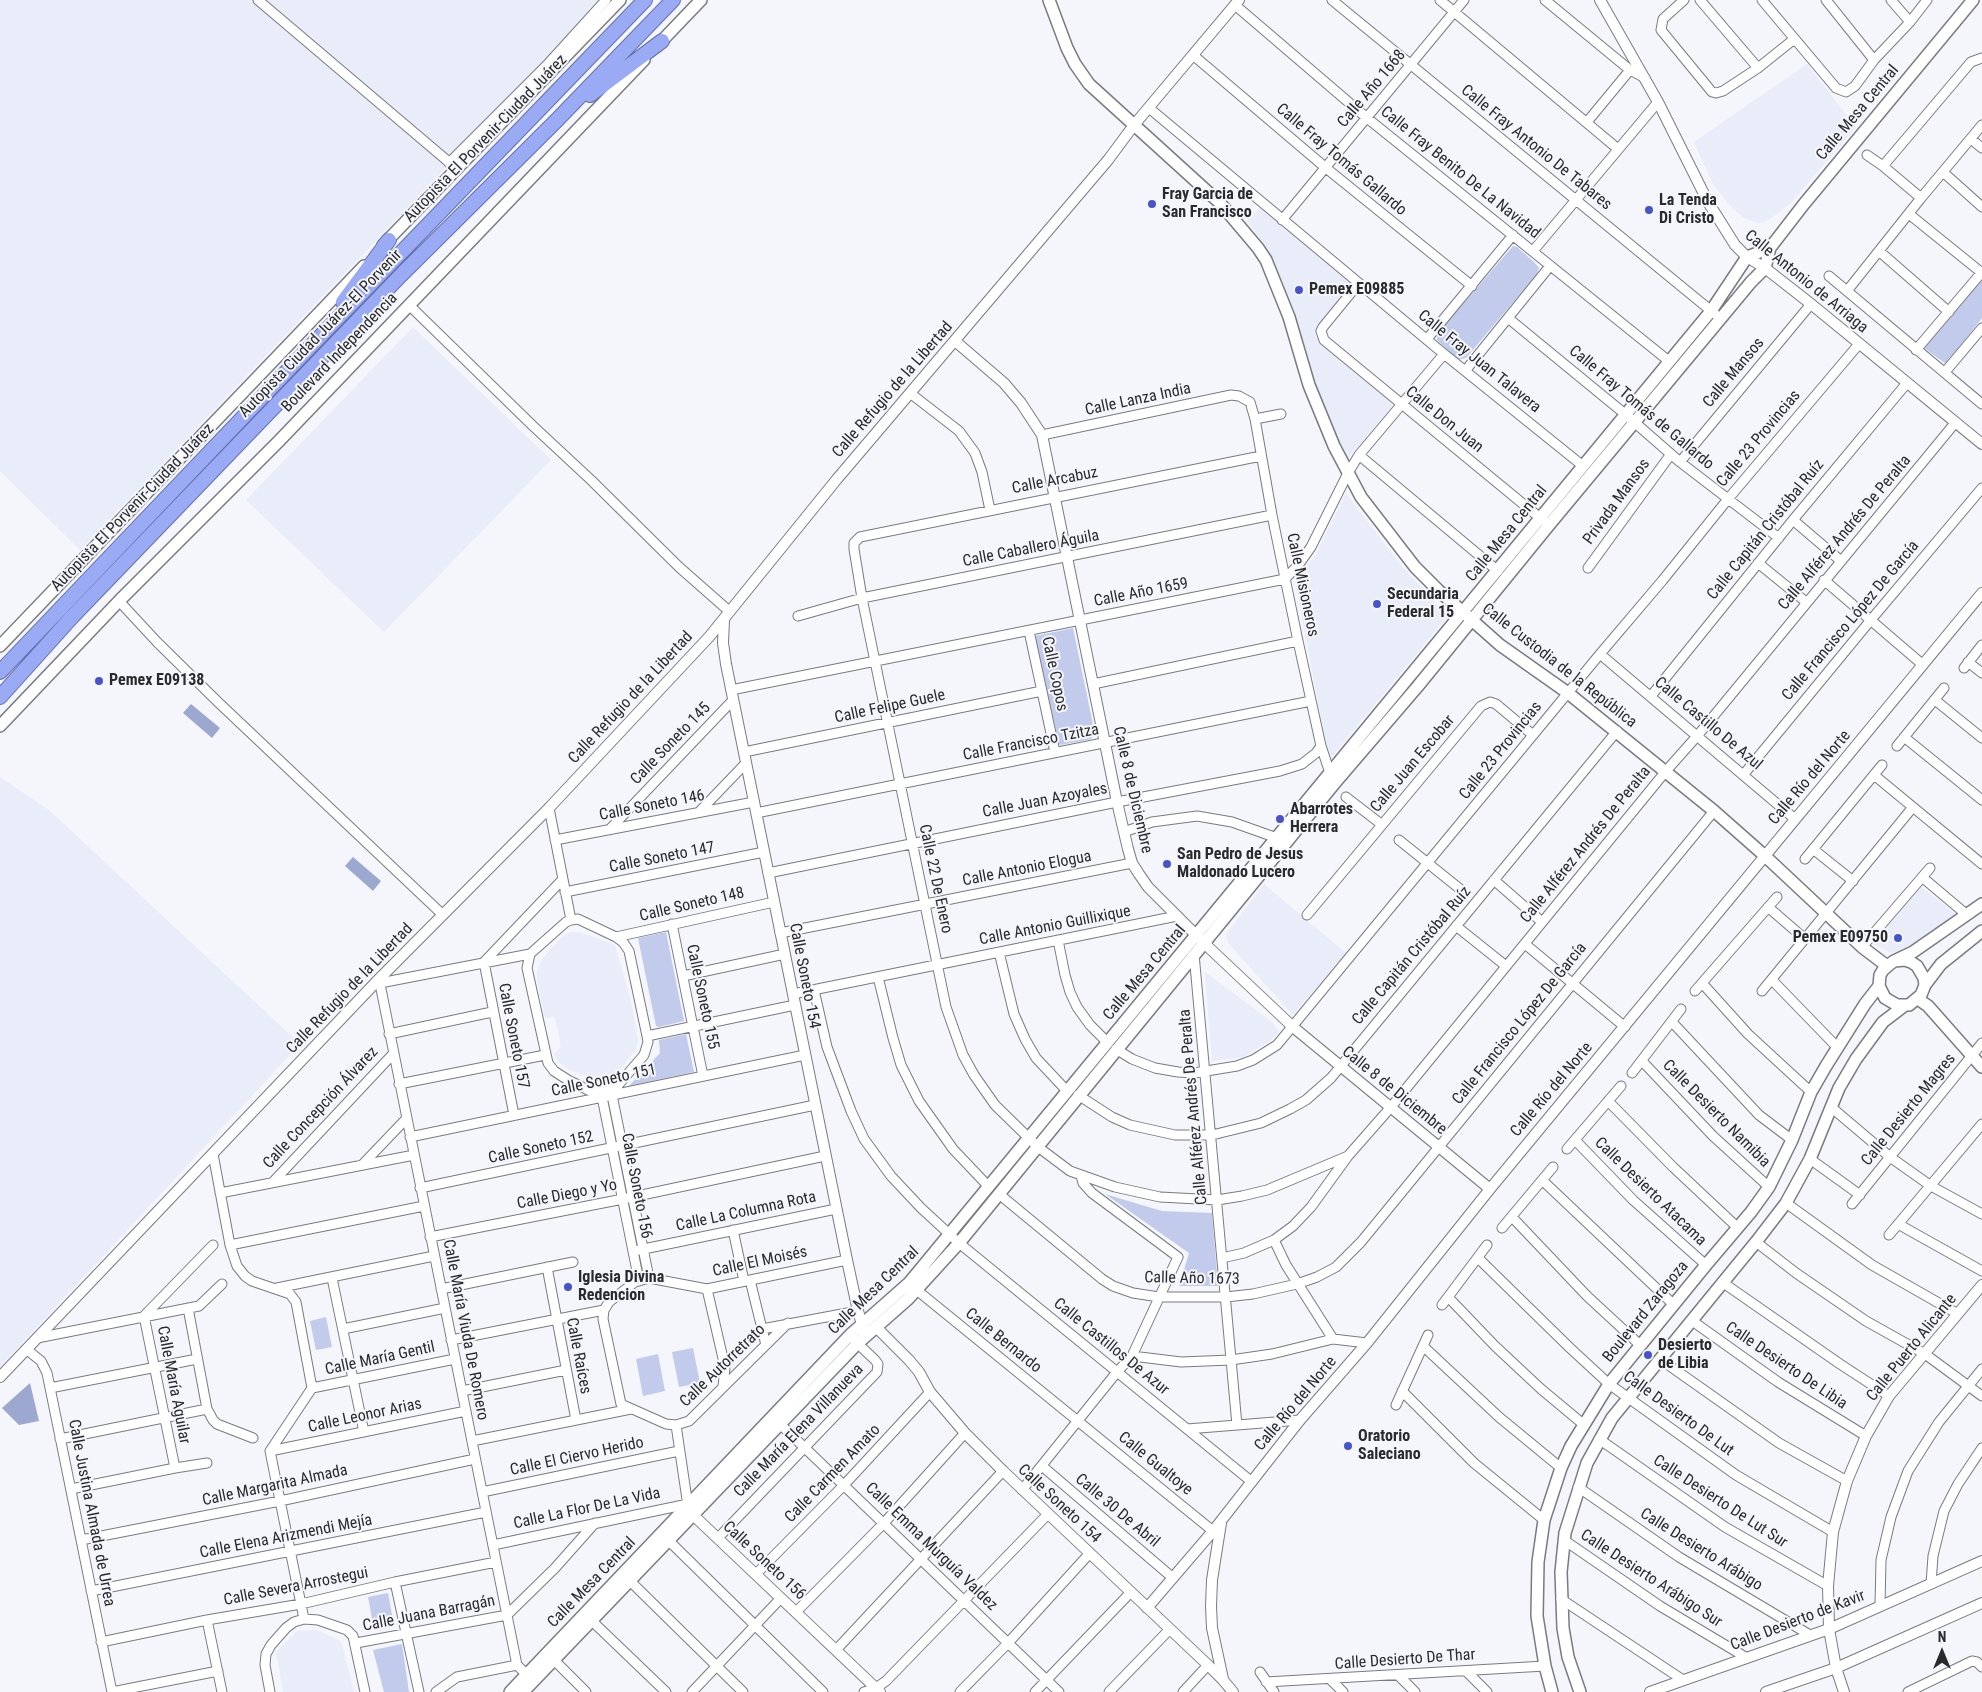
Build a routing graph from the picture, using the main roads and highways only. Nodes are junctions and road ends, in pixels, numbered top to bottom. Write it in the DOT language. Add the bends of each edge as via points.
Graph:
graph roads {
  1 [pos="620,0"];
  2 [pos="645,0"];
  3 [pos="672,0"];
  4 [pos="701,0"];
  5 [pos="1050,0"];
  6 [pos="1973,0"];
  7 [pos="662,41"];
  8 [pos="556,122"];
  9 [pos="389,240"];
  10 [pos="1770,248"];
  11 [pos="311,346"];
  12 [pos="1545,522"];
  13 [pos="1468,617"];
  14 [pos="0,646"];
  15 [pos="20,652"];
  16 [pos="0,667"];
  17 [pos="0,672"];
  18 [pos="0,697"];
  19 [pos="0,726"];
  20 [pos="1982,904"];
  21 [pos="1982,931"];
  22 [pos="1200,939"];
  23 [pos="1891,964"];
  24 [pos="1925,985"];
  25 [pos="1880,986"];
  26 [pos="1918,999"];
  27 [pos="1904,1006"];
  28 [pos="1112,1046"];
  29 [pos="1982,1067"];
  30 [pos="954,1239"];
  31 [pos="913,1287"];
  32 [pos="858,1338"];
  33 [pos="690,1508"];
  34 [pos="530,1678"];
  35 [pos="510,1692"];
  36 [pos="523,1692"];
  37 [pos="1552,1692"];
  38 [pos="1580,1692"];
  1 -- 9 [label="main road" via="453,166"];
  2 -- 11 [label="highway, Autopista El Porvenir-Ciudad Juárez"];
  3 -- 8 [label="highway, Autopista Ciudad Juárez-El Porvenir"];
  4 -- 7 [label="main road, Boulevard Independencia"];
  5 -- 13 [label="main road, Calle Custodia de la República" via="1060,34 1089,84 1193,177 1224,208 1266,260 1289,317 1315,403 1361,498 1409,560"];
  6 -- 10 [label="main road, Calle Mesa Central"];
  7 -- 8 [label="highway"];
  7 -- 19 [label="main road, Boulevard Independencia" via="231,491 119,600"];
  8 -- 18 [label="highway, Autopista Ciudad Juárez-El Porvenir" via="401,275 72,617"];
  9 -- 11 [label="highway"];
  9 -- 14 [label="main road"];
  10 -- 12 [label="main road, Calle Mesa Central" via="1765,268 1635,424"];
  10 -- 12 [label="main road, Calle Mesa Central" via="1747,257 1711,311 1584,466"];
  11 -- 15 [label="highway, Autopista El Porvenir-Ciudad Juárez"];
  12 -- 13 [label="main road, Calle Mesa Central"];
  12 -- 13 [label="main road, Calle Mesa Central" via="1498,570"];
  13 -- 22 [label="main road, Calle Mesa Central" via="1334,784"];
  13 -- 22 [label="main road, Calle Mesa Central" via="1330,773"];
  13 -- 23 [label="main road, Calle Custodia de la República" via="1666,771 1765,856 1862,947"];
  15 -- 16 [label="highway"];
  15 -- 17 [label="highway, Autopista El Porvenir-Ciudad Juárez"];
  20 -- 23 [label="main road"];
  21 -- 24 [label="main road" via="1941,964"];
  22 -- 28 [label="main road, Calle Mesa Central"];
  22 -- 28 [label="main road, Calle Mesa Central" via="1194,954"];
  23 -- 24 [label="main road" via="1905,960 1917,966 1922,971"];
  23 -- 25 [label="main road" via="1880,975"];
  24 -- 26 [label="main road"];
  25 -- 27 [label="main road" via="1885,998"];
  25 -- 37 [label="main road, Boulevard Zaragoza" via="1837,1047 1812,1092 1769,1187 1609,1384 1583,1424 1561,1468 1544,1520 1538,1562 1538,1616"];
  26 -- 27 [label="main road"];
  26 -- 29 [label="main road"];
  27 -- 38 [label="main road" via="1883,1022 1848,1074 1786,1202 1628,1398 1587,1463 1564,1540 1561,1599 1568,1657"];
  28 -- 30 [label="main road, Calle Mesa Central" via="1038,1148 999,1194"];
  28 -- 30 [label="main road, Calle Mesa Central" via="1066,1091 989,1187"];
  30 -- 31 [label="main road, Calle Mesa Central"];
  31 -- 32 [label="main road, Calle Mesa Central" via="877,1328"];
  31 -- 32 [label="main road, Calle Mesa Central" via="862,1325"];
  32 -- 33 [label="main road, Calle Mesa Central"];
  32 -- 33 [label="main road, Calle Mesa Central" via="780,1425"];
  33 -- 34 [label="main road, Calle Mesa Central"];
  33 -- 34 [label="main road, Calle Mesa Central" via="668,1540 630,1581 554,1660"];
  34 -- 35 [label="main road, Calle Mesa Central"];
  34 -- 36 [label="main road, Calle Mesa Central"];
}
